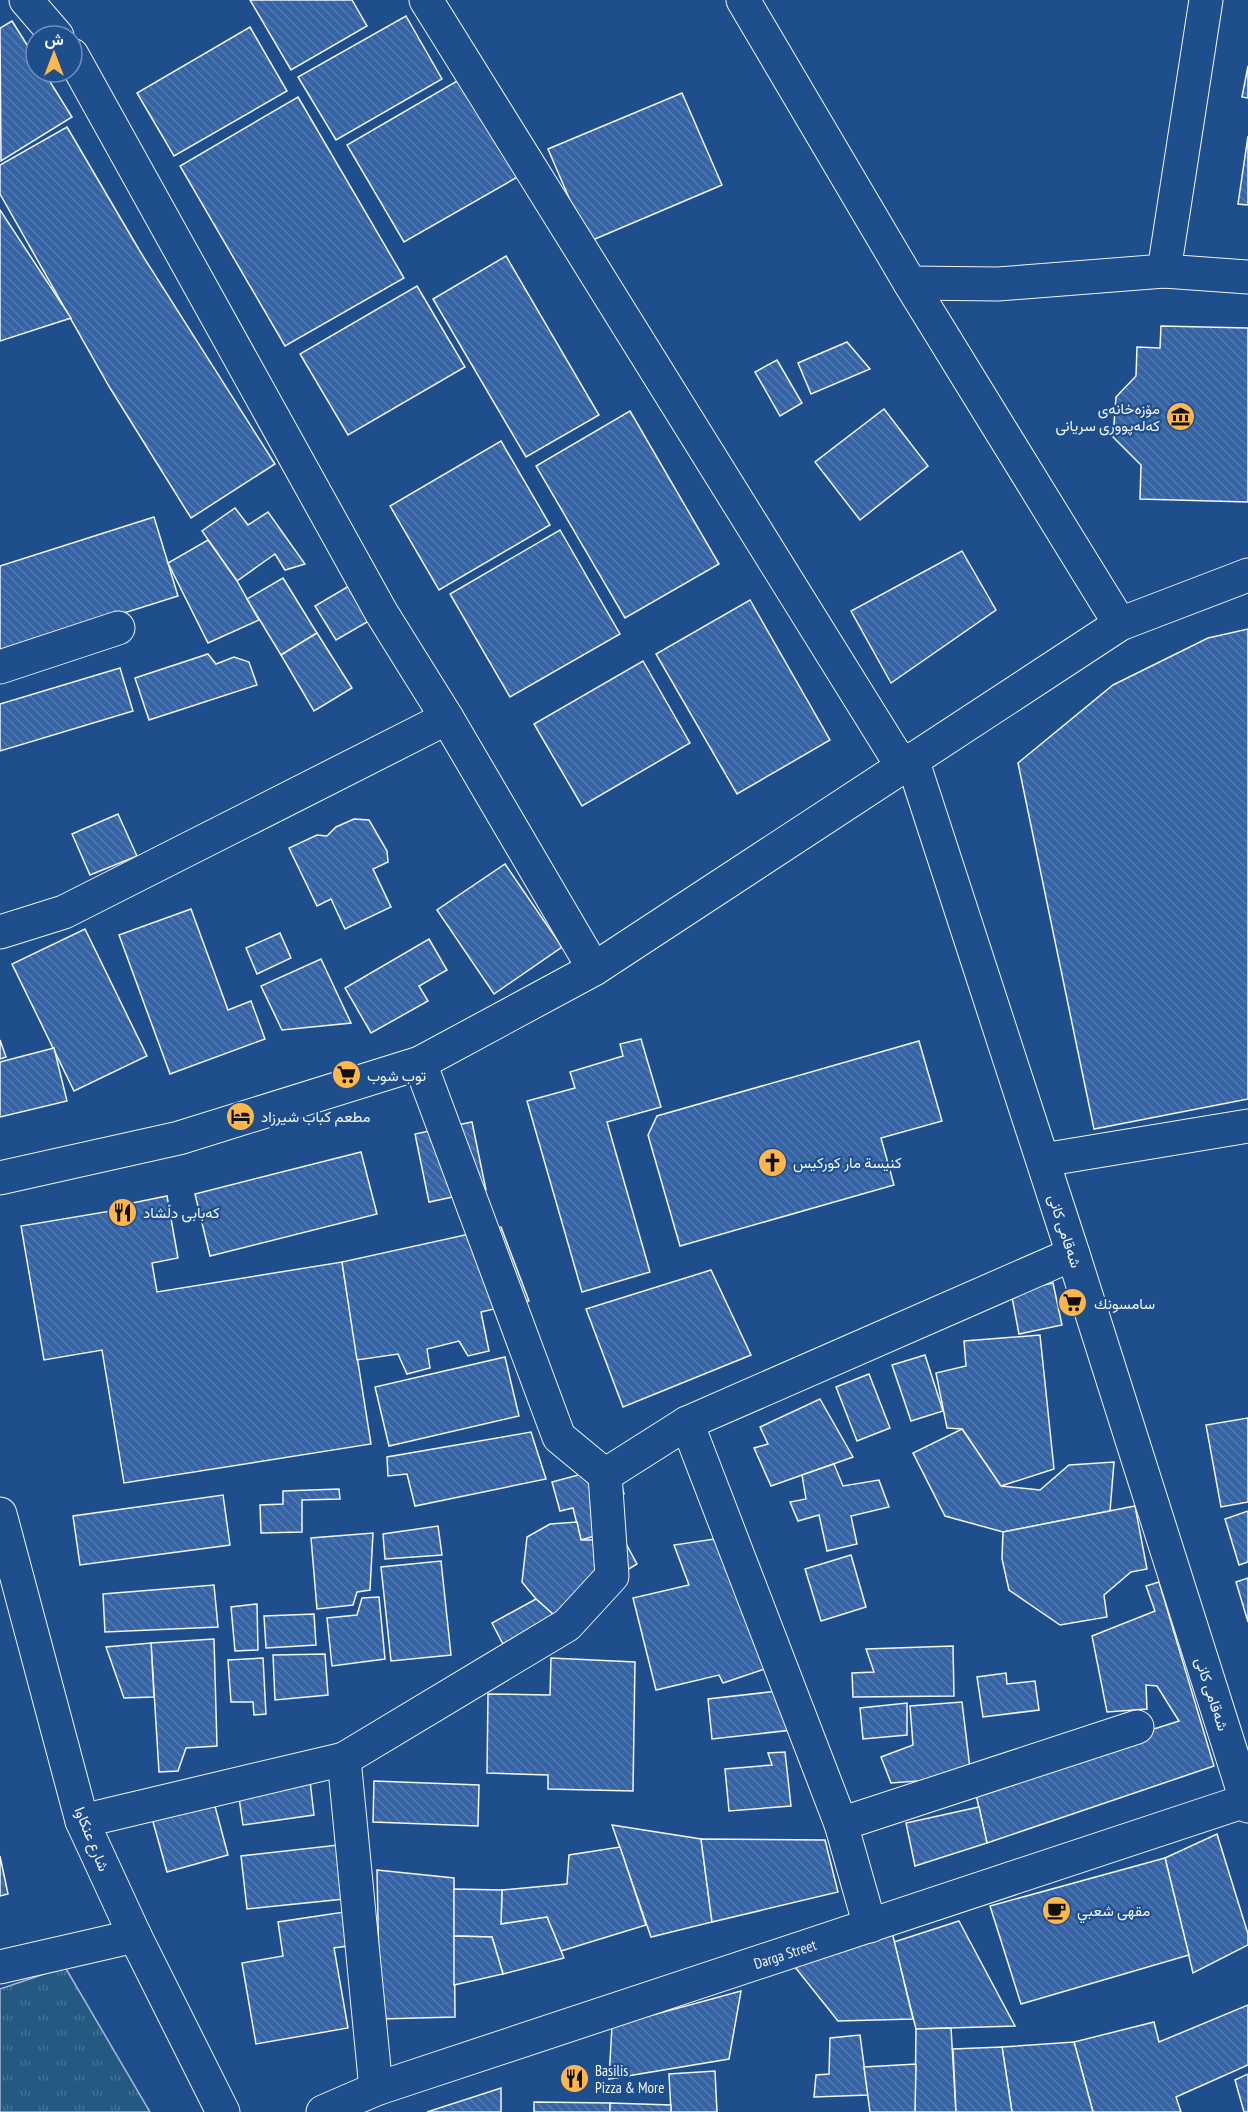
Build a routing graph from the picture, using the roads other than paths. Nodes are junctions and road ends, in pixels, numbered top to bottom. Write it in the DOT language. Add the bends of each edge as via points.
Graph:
graph roads {
  1 [pos="26,0"];
  2 [pos="426,0"];
  3 [pos="743,0"];
  4 [pos="1206,0"];
  5 [pos="47,24"];
  6 [pos="84,77"];
  7 [pos="1164,272"];
  8 [pos="1248,277"];
  9 [pos="910,283"];
  10 [pos="1248,575"];
  11 [pos="1120,624"];
  12 [pos="118,628"];
  13 [pos="0,667"];
  14 [pos="447,718"];
  15 [pos="907,763"];
  16 [pos="0,932"];
  17 [pos="594,969"];
  18 [pos="420,1063"];
  19 [pos="1248,1126"];
  20 [pos="1043,1160"];
  21 [pos="0,1178"];
  22 [pos="1073,1254"];
  23 [pos="687,1423"];
  24 [pos="605,1475"];
  25 [pos="0,1514"];
  26 [pos="1137,1727"];
  27 [pos="344,1759"];
  28 [pos="1247,1802"];
  29 [pos="82,1821"];
  30 [pos="841,1824"];
  31 [pos="870,1926"];
  32 [pos="135,1936"];
  33 [pos="0,1967"];
  34 [pos="376,2089"];
  35 [pos="223,2112"];
  36 [pos="323,2112"];
  1 -- 5 [label="street"];
  2 -- 15 [label="street, شەقامی کانی"];
  3 -- 9 [label="street"];
  4 -- 7 [label="street"];
  6 -- 14 [label="street" via="381,612"];
  7 -- 8 [label="street"];
  7 -- 9 [label="street" via="998,284"];
  9 -- 11 [label="street"];
  10 -- 11 [label="street"];
  11 -- 15 [label="street"];
  12 -- 13 [label="street"];
  14 -- 16 [label="street" via="64,912"];
  14 -- 17 [label="street"];
  15 -- 17 [label="street"];
  15 -- 20 [label="street, شەقامی کانی"];
  17 -- 18 [label="street"];
  18 -- 21 [label="street" via="179,1138"];
  18 -- 24 [label="street" via="559,1437"];
  19 -- 20 [label="street"];
  20 -- 22 [label="street, شەقامی کانی"];
  22 -- 23 [label="street"];
  22 -- 28 [label="street, شەقامی کانی"];
  23 -- 24 [label="street"];
  23 -- 30 [label="street"];
  24 -- 27 [label="street" via="612,1576 567,1625"];
  25 -- 29 [label="street, شارع عنكاوا"];
  26 -- 30 [label="street"];
  27 -- 29 [label="street"];
  27 -- 34 [label="street"];
  28 -- 31 [label="street, Darga Street"];
  29 -- 32 [label="street, شارع عنكاوا"];
  30 -- 31 [label="street"];
  31 -- 34 [label="street, Darga Street"];
  32 -- 33 [label="street"];
  32 -- 35 [label="street, شارع عنكاوا"];
  34 -- 36 [label="street, Darga Street"];
}
